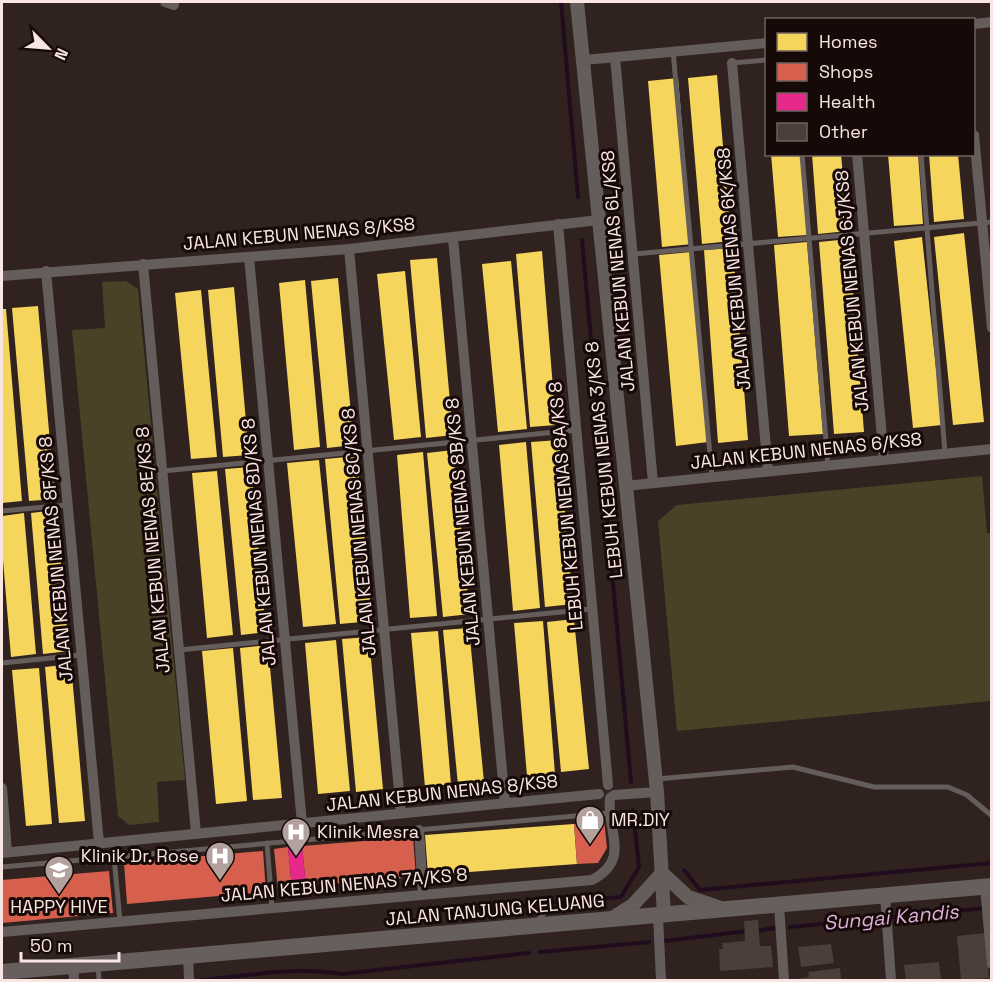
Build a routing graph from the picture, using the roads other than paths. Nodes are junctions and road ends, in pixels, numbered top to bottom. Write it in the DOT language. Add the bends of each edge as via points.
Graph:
graph roads {
  1 [pos="577,2"];
  2 [pos="992,22"];
  3 [pos="975,24"];
  4 [pos="765,43"];
  5 [pos="673,51"];
  6 [pos="615,57"];
  7 [pos="584,60"];
  8 [pos="765,60"];
  9 [pos="732,63"];
  10 [pos="975,142"];
  11 [pos="802,156"];
  12 [pos="857,156"];
  13 [pos="921,156"];
  14 [pos="599,220"];
  15 [pos="987,223"];
  16 [pos="558,224"];
  17 [pos="927,228"];
  18 [pos="863,233"];
  19 [pos="453,237"];
  20 [pos="809,238"];
  21 [pos="748,243"];
  22 [pos="349,249"];
  23 [pos="692,249"];
  24 [pos="634,254"];
  25 [pos="249,257"];
  26 [pos="143,264"];
  27 [pos="46,271"];
  28 [pos="2,276"];
  29 [pos="992,328"];
  30 [pos="577,430"];
  31 [pos="472,441"];
  32 [pos="992,449"];
  33 [pos="368,451"];
  34 [pos="945,453"];
  35 [pos="268,460"];
  36 [pos="884,460"];
  37 [pos="828,465"];
  38 [pos="163,471"];
  39 [pos="768,471"];
  40 [pos="712,477"];
  41 [pos="653,483"];
  42 [pos="625,486"];
  43 [pos="67,505"];
  44 [pos="2,511"];
  45 [pos="591,609"];
  46 [pos="488,619"];
  47 [pos="384,629"];
  48 [pos="285,639"];
  49 [pos="179,650"];
  50 [pos="81,655"];
  51 [pos="2,663"];
  52 [pos="656,785"];
  53 [pos="2,788"];
  54 [pos="611,790"];
  55 [pos="599,794"];
  56 [pos="505,803"];
  57 [pos="401,813"];
  58 [pos="610,813"];
  59 [pos="992,816"];
  60 [pos="302,823"];
  61 [pos="419,830"];
  62 [pos="196,833"];
  63 [pos="99,843"];
  64 [pos="267,843"];
  65 [pos="4,852"];
  66 [pos="114,857"];
  67 [pos="2,867"];
  68 [pos="662,873"];
  69 [pos="987,888"];
  70 [pos="423,895"];
  71 [pos="885,895"];
  72 [pos="552,905"];
  73 [pos="779,905"];
  74 [pos="272,908"];
  75 [pos="728,909"];
  76 [pos="661,915"];
  77 [pos="609,919"];
  78 [pos="120,921"];
  79 [pos="532,927"];
  80 [pos="2,932"];
  81 [pos="188,955"];
  82 [pos="97,962"];
  83 [pos="992,964"];
  84 [pos="2,972"];
  85 [pos="73,973"];
  86 [pos="99,981"];
  87 [pos="189,981"];
  88 [pos="661,981"];
  89 [pos="784,981"];
  90 [pos="891,981"];
  1 -- 7 [label="street, LEBUH KEBUN NENAS 3/KS 8"];
  2 -- 3 [label="street"];
  4 -- 5 [label="street"];
  5 -- 6 [label="street"];
  5 -- 23 [label="lane"];
  6 -- 7 [label="street"];
  6 -- 24 [label="street, JALAN KEBUN NENAS 6L/KS8"];
  7 -- 14 [label="street, LEBUH KEBUN NENAS 3/KS 8"];
  8 -- 9 [label="lane"];
  9 -- 21 [label="street, JALAN KEBUN NENAS 6K/KS8"];
  10 -- 15 [label="street"];
  11 -- 20 [label="lane"];
  12 -- 18 [label="street, JALAN KEBUN NENAS 6J/KS8"];
  13 -- 17 [label="lane"];
  14 -- 16 [label="street, JALAN KEBUN NENAS 8/KS8"];
  14 -- 42 [label="street, LEBUH KEBUN NENAS 3/KS 8"];
  15 -- 17 [label="lane"];
  15 -- 29 [label="street"];
  16 -- 19 [label="street, JALAN KEBUN NENAS 8/KS8"];
  16 -- 30 [label="street, LEBUH KEBUN NENAS 8A/KS 8"];
  17 -- 18 [label="lane"];
  17 -- 34 [label="lane"];
  18 -- 20 [label="lane"];
  18 -- 36 [label="street, JALAN KEBUN NENAS 6J/KS8"];
  19 -- 22 [label="street, JALAN KEBUN NENAS 8/KS8"];
  19 -- 31 [label="street, JALAN KEBUN NENAS 8B/KS 8"];
  20 -- 21 [label="lane"];
  20 -- 37 [label="lane"];
  21 -- 23 [label="lane"];
  21 -- 39 [label="street, JALAN KEBUN NENAS 6K/KS8"];
  22 -- 25 [label="street, JALAN KEBUN NENAS 8/KS8"];
  22 -- 33 [label="street, JALAN KEBUN NENAS 8C/KS 8"];
  23 -- 24 [label="lane"];
  23 -- 40 [label="lane"];
  24 -- 41 [label="street, JALAN KEBUN NENAS 6L/KS8"];
  25 -- 26 [label="street, JALAN KEBUN NENAS 8/KS8"];
  25 -- 35 [label="street, JALAN KEBUN NENAS 8D/KS 8"];
  26 -- 27 [label="street, JALAN KEBUN NENAS 8/KS8"];
  26 -- 38 [label="street, JALAN KEBUN NENAS 8E/KS 8"];
  27 -- 28 [label="street, JALAN KEBUN NENAS 8/KS8"];
  27 -- 43 [label="street, JALAN KEBUN NENAS 8F/KS 8"];
  30 -- 31 [label="lane"];
  30 -- 45 [label="street, LEBUH KEBUN NENAS 8A/KS 8"];
  31 -- 33 [label="lane"];
  31 -- 46 [label="street, JALAN KEBUN NENAS 8B/KS 8"];
  32 -- 34 [label="street, JALAN KEBUN NENAS 6/KS8"];
  33 -- 35 [label="lane"];
  33 -- 47 [label="street, JALAN KEBUN NENAS 8C/KS 8"];
  34 -- 36 [label="street, JALAN KEBUN NENAS 6/KS8"];
  35 -- 38 [label="lane"];
  35 -- 48 [label="street, JALAN KEBUN NENAS 8D/KS 8"];
  36 -- 37 [label="street, JALAN KEBUN NENAS 6/KS8"];
  37 -- 39 [label="street, JALAN KEBUN NENAS 6/KS8"];
  38 -- 49 [label="street, JALAN KEBUN NENAS 8E/KS 8"];
  39 -- 40 [label="street, JALAN KEBUN NENAS 6/KS8"];
  40 -- 41 [label="street, JALAN KEBUN NENAS 6/KS8"];
  41 -- 42 [label="street, JALAN KEBUN NENAS 6/KS8"];
  42 -- 52 [label="street, LEBUH KEBUN NENAS 3/KS 8"];
  43 -- 44 [label="lane"];
  43 -- 50 [label="street, JALAN KEBUN NENAS 8F/KS 8"];
  45 -- 46 [label="lane"];
  45 -- 54 [label="street, LEBUH KEBUN NENAS 8A/KS 8"];
  46 -- 47 [label="lane"];
  46 -- 56 [label="street, JALAN KEBUN NENAS 8B/KS 8"];
  47 -- 48 [label="lane"];
  47 -- 57 [label="street, JALAN KEBUN NENAS 8C/KS 8"];
  48 -- 49 [label="lane"];
  48 -- 60 [label="street, JALAN KEBUN NENAS 8D/KS 8"];
  49 -- 62 [label="street, JALAN KEBUN NENAS 8E/KS 8"];
  50 -- 51 [label="lane"];
  50 -- 63 [label="street, JALAN KEBUN NENAS 8F/KS 8"];
  52 -- 54 [label="street"];
  52 -- 59 [label="lane" via="792,767 874,787 948,788 967,795"];
  52 -- 68 [label="street, LEBUH KEBUN NENAS 3/KS 8"];
  53 -- 65 [label="street"];
  54 -- 58 [label="street, JALAN KEBUN NENAS 7A/KS 8"];
  55 -- 56 [label="street, JALAN KEBUN NENAS 8/KS8"];
  56 -- 57 [label="street, JALAN KEBUN NENAS 8/KS8"];
  57 -- 60 [label="street, JALAN KEBUN NENAS 8/KS8"];
  58 -- 61 [label="lane"];
  58 -- 70 [label="street, JALAN KEBUN NENAS 7A/KS 8" via="616,852 613,863 592,880"];
  60 -- 62 [label="street, JALAN KEBUN NENAS 8/KS8"];
  61 -- 64 [label="lane"];
  61 -- 70 [label="street"];
  62 -- 63 [label="street, JALAN KEBUN NENAS 8/KS8"];
  63 -- 65 [label="street, JALAN KEBUN NENAS 8/KS8"];
  64 -- 66 [label="lane"];
  64 -- 74 [label="lane"];
  66 -- 67 [label="lane"];
  66 -- 78 [label="lane"];
  68 -- 75 [label="street" via="688,897"];
  68 -- 76 [label="street, LEBUH KEBUN NENAS 3/KS 8"];
  68 -- 77 [label="street" via="633,905"];
  69 -- 71 [label="main road, JALAN TANJUNG KELUANG"];
  69 -- 83 [label="street"];
  70 -- 74 [label="street, JALAN KEBUN NENAS 7A/KS 8"];
  71 -- 73 [label="main road, JALAN TANJUNG KELUANG"];
  71 -- 90 [label="street"];
  72 -- 79 [label="lane"];
  73 -- 75 [label="main road, JALAN TANJUNG KELUANG"];
  73 -- 89 [label="street"];
  74 -- 78 [label="street, JALAN KEBUN NENAS 7A/KS 8"];
  75 -- 76 [label="main road, JALAN TANJUNG KELUANG"];
  76 -- 77 [label="main road, JALAN TANJUNG KELUANG"];
  76 -- 88 [label="street"];
  77 -- 79 [label="main road, JALAN TANJUNG KELUANG"];
  78 -- 80 [label="street, JALAN KEBUN NENAS 7A/KS 8"];
  79 -- 81 [label="main road, JALAN TANJUNG KELUANG"];
  81 -- 82 [label="main road, JALAN TANJUNG KELUANG"];
  81 -- 87 [label="street"];
  82 -- 85 [label="main road, JALAN TANJUNG KELUANG"];
  82 -- 86 [label="lane"];
  84 -- 85 [label="main road, JALAN TANJUNG KELUANG"];
}
